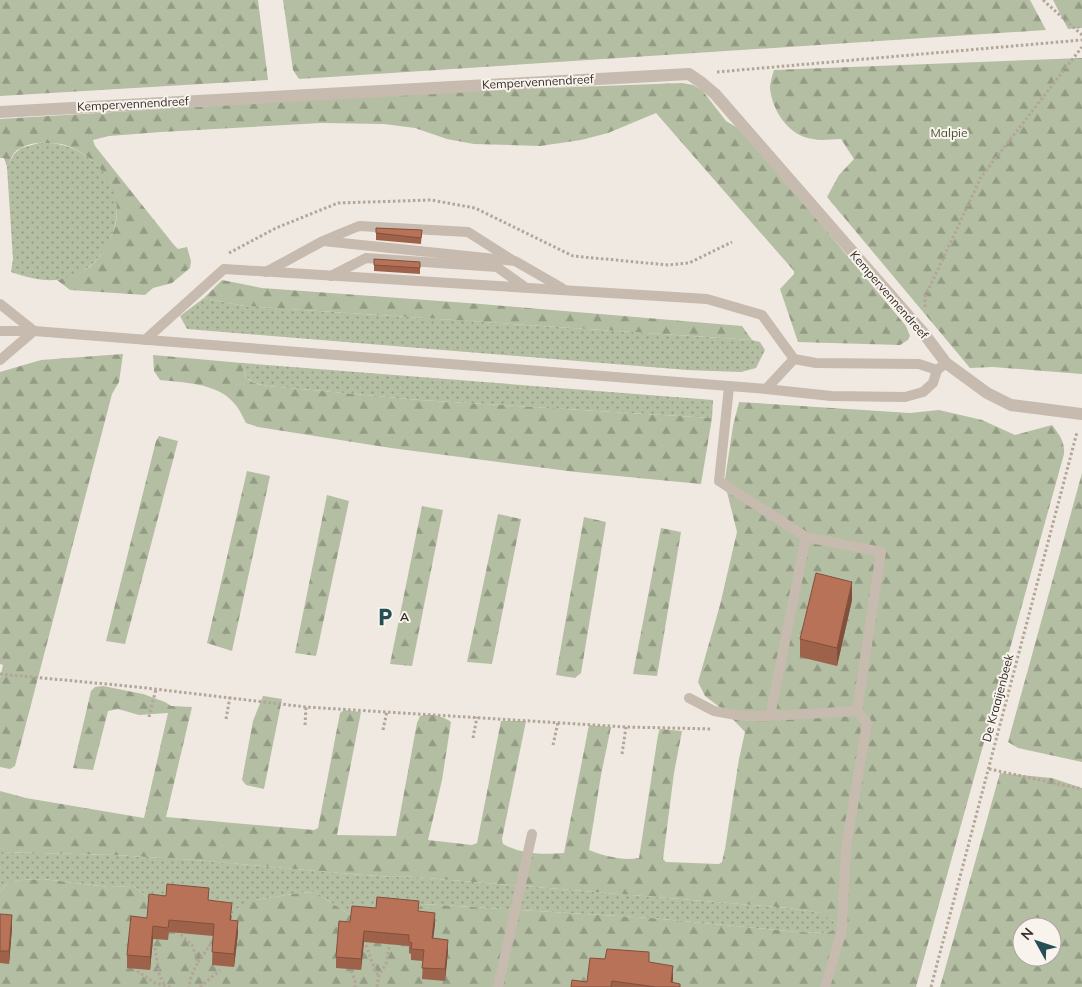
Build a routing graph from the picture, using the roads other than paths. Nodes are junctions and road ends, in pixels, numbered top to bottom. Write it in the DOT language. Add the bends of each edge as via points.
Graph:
graph roads {
  1 [pos="0,112"];
  2 [pos="323,241"];
  3 [pos="515,261"];
  4 [pos="266,272"];
  5 [pos="330,276"];
  6 [pos="526,288"];
  7 [pos="565,290"];
  8 [pos="0,304"];
  9 [pos="0,331"];
  10 [pos="34,331"];
  11 [pos="145,340"];
  12 [pos="794,359"];
  13 [pos="0,360"];
  14 [pos="941,366"];
  15 [pos="729,387"];
  16 [pos="766,389"];
  17 [pos="1082,414"];
  18 [pos="806,537"];
  19 [pos="688,698"];
  20 [pos="857,711"];
  21 [pos="770,716"];
  22 [pos="532,834"];
  23 [pos="498,987"];
  24 [pos="825,987"];
  1 -- 14 [label="street, Kempervennendreef" via="689,74 715,94 925,335"];
  2 -- 3 [label="lane"];
  2 -- 3 [label="lane" via="359,226 468,232"];
  2 -- 4 [label="lane"];
  3 -- 7 [label="lane"];
  4 -- 5 [label="lane"];
  4 -- 11 [label="lane" via="224,269"];
  5 -- 6 [label="lane"];
  5 -- 6 [label="lane" via="366,258 497,267"];
  6 -- 7 [label="lane"];
  7 -- 12 [label="lane" via="707,298 744,309 762,315"];
  8 -- 10 [label="lane"];
  9 -- 10 [label="lane"];
  10 -- 11 [label="lane"];
  10 -- 13 [label="lane"];
  11 -- 15 [label="lane"];
  12 -- 14 [label="lane" via="816,363"];
  12 -- 16 [label="lane"];
  14 -- 16 [label="lane" via="928,388 904,396 831,396"];
  14 -- 17 [label="street, Kempervennendreef" via="1011,405"];
  15 -- 16 [label="lane"];
  15 -- 18 [label="lane" via="719,481"];
  18 -- 20 [label="lane" via="881,552"];
  18 -- 21 [label="lane"];
  19 -- 21 [label="lane" via="714,711"];
  20 -- 21 [label="lane"];
  20 -- 24 [label="lane" via="867,723 846,847 842,930"];
  22 -- 23 [label="lane"];
}
